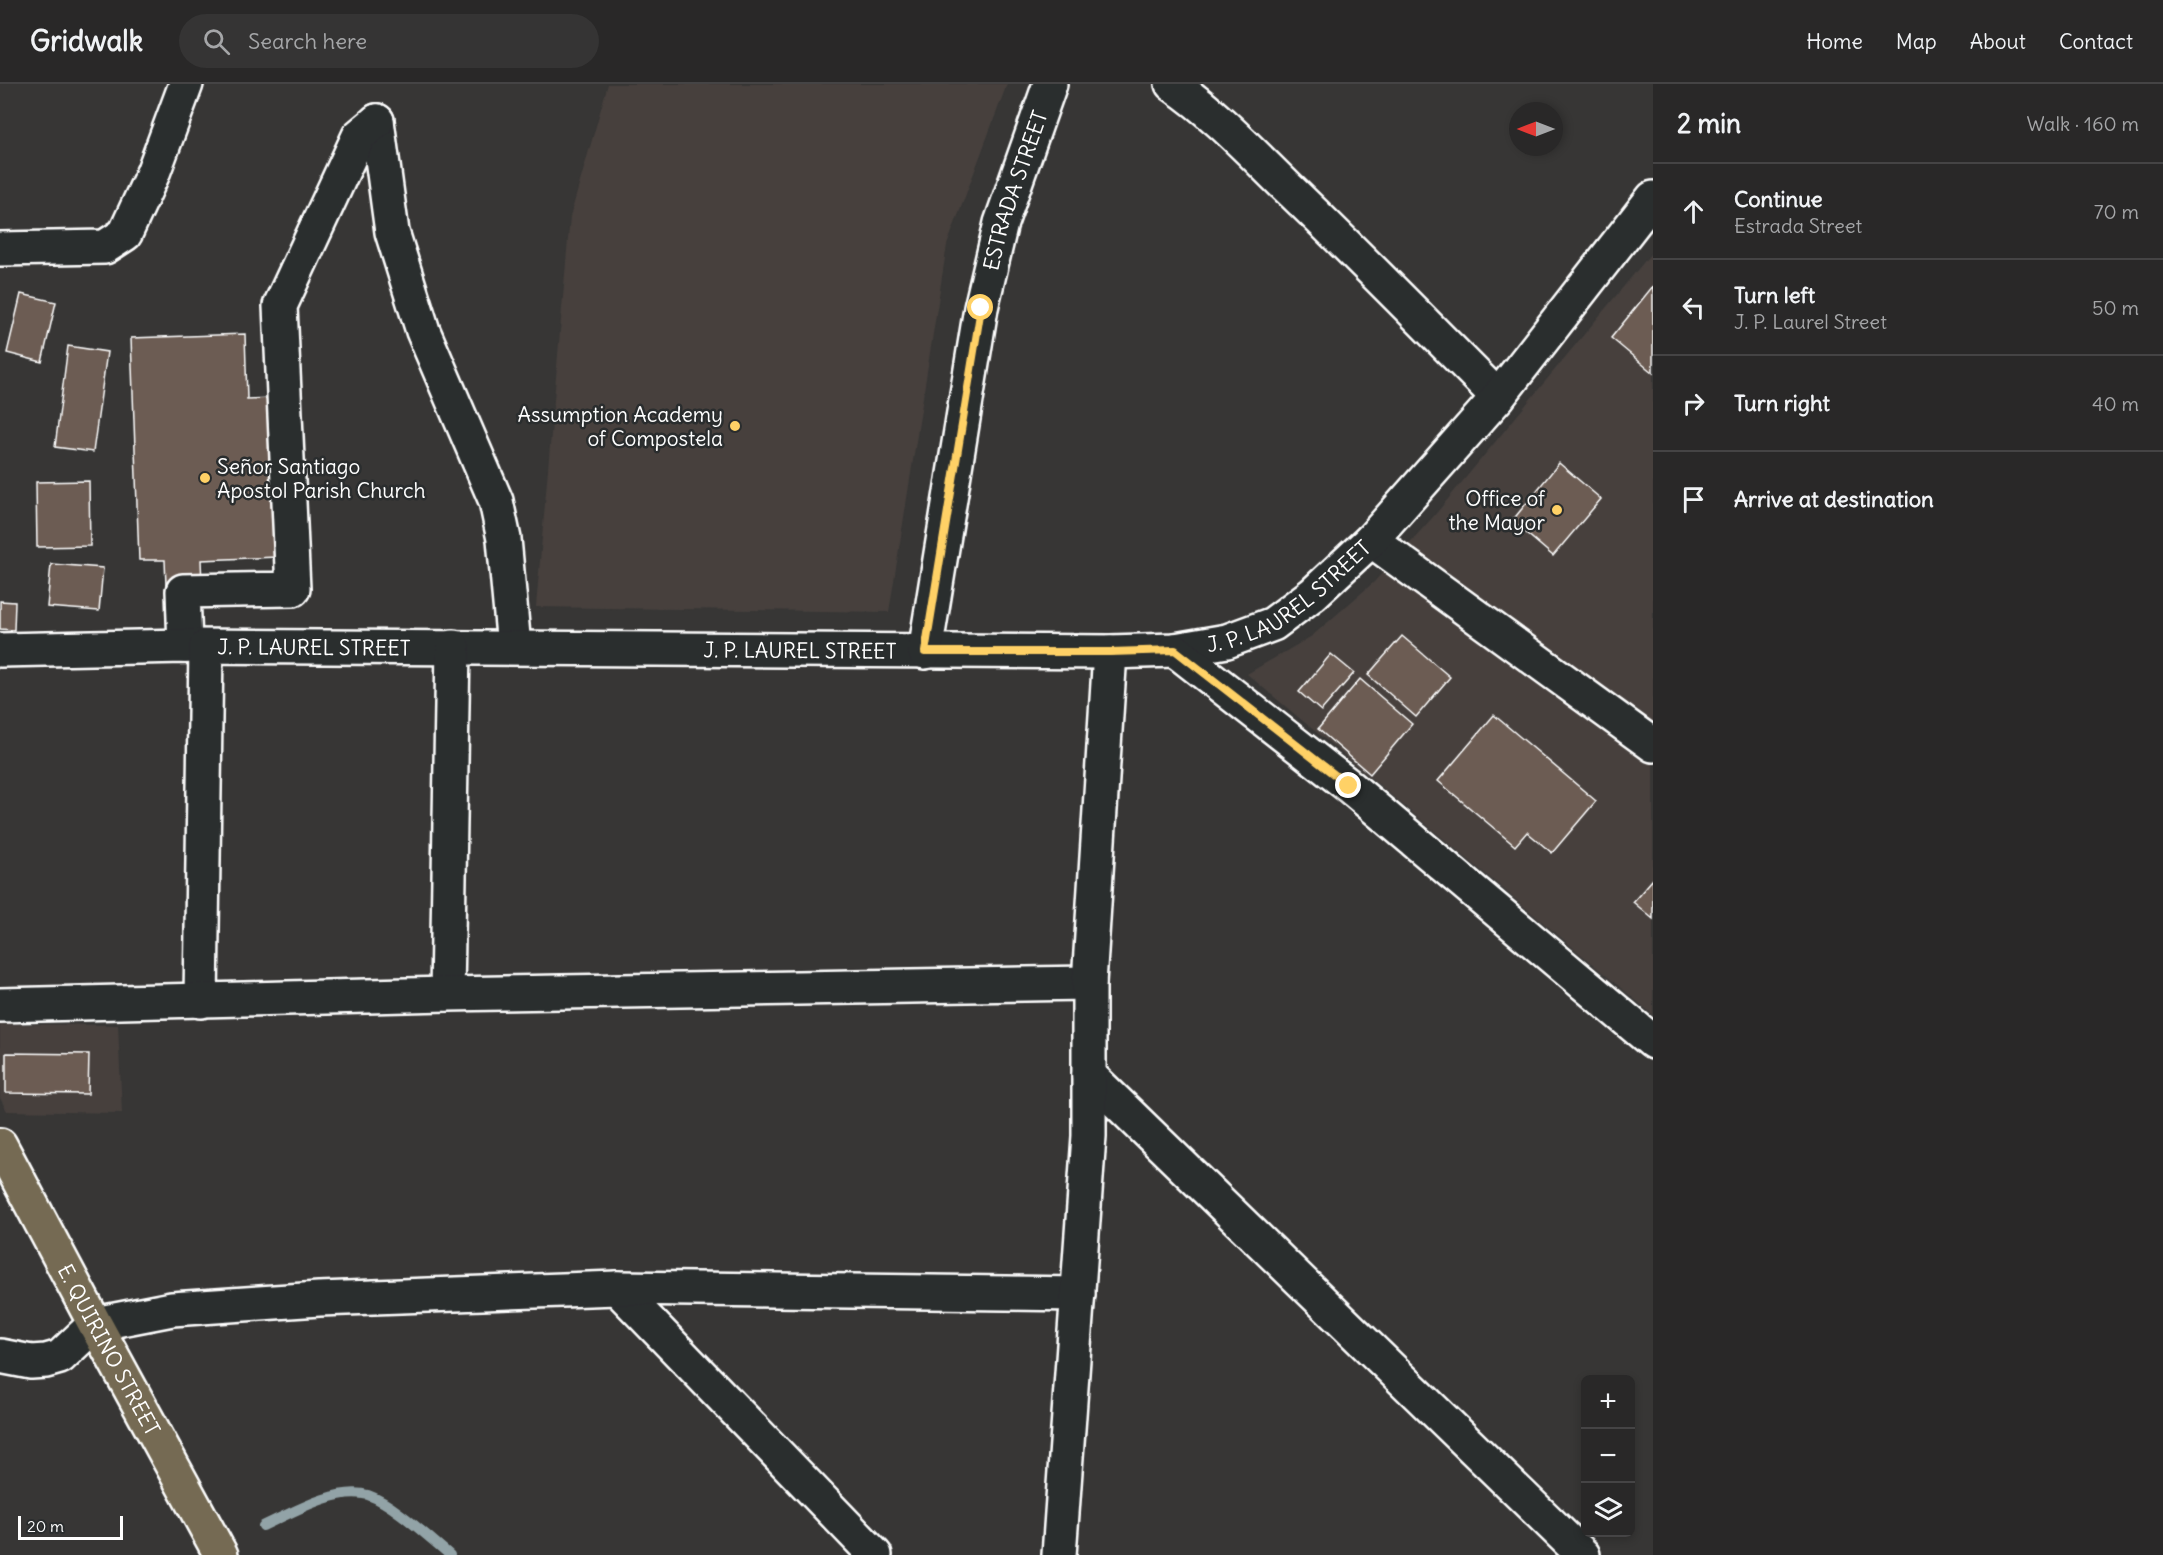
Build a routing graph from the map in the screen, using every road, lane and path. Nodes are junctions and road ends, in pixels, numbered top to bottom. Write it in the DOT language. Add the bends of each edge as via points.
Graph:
graph roads {
  1 [pos="186,84"];
  2 [pos="1050,84"];
  3 [pos="1172,84"];
  4 [pos="1653,198"];
  5 [pos="0,249"];
  6 [pos="1498,397"];
  7 [pos="1371,540"];
  8 [pos="196,646"];
  9 [pos="453,647"];
  10 [pos="514,647"];
  11 [pos="0,650"];
  12 [pos="1175,650"];
  13 [pos="925,652"];
  14 [pos="1110,652"];
  15 [pos="1653,745"];
  16 [pos="1089,983"];
  17 [pos="447,994"];
  18 [pos="201,1001"];
  19 [pos="0,1005"];
  20 [pos="1653,1042"];
  21 [pos="1089,1075"];
  22 [pos="0,1145"];
  23 [pos="617,1288"];
  24 [pos="1078,1294"];
  25 [pos="95,1324"];
  26 [pos="0,1356"];
  27 [pos="221,1555"];
  28 [pos="875,1555"];
  29 [pos="1059,1555"];
  30 [pos="1583,1555"];
  1 -- 5 [label="street" via="125,234 105,247"];
  2 -- 13 [label="street, ESTRADA STREET" via="1001,223 981,308"];
  3 -- 6 [label="street" via="1218,120"];
  4 -- 6 [label="street, J. P. LAUREL STREET"];
  6 -- 7 [label="street, J. P. LAUREL STREET"];
  7 -- 12 [label="street, J. P. LAUREL STREET" via="1313,594 1273,624 1227,641"];
  7 -- 15 [label="street"];
  8 -- 9 [label="street, J. P. LAUREL STREET"];
  8 -- 10 [label="street" via="183,591 293,589 280,306 359,136 377,121 392,232 419,320 496,501 504,539"];
  8 -- 11 [label="street, J. P. LAUREL STREET"];
  8 -- 18 [label="street"];
  9 -- 10 [label="street, J. P. LAUREL STREET"];
  9 -- 17 [label="street"];
  10 -- 13 [label="street, J. P. LAUREL STREET"];
  12 -- 14 [label="street, J. P. LAUREL STREET"];
  12 -- 20 [label="street" via="1349,786"];
  13 -- 14 [label="street, J. P. LAUREL STREET"];
  14 -- 16 [label="street"];
  16 -- 17 [label="street"];
  16 -- 21 [label="street"];
  17 -- 18 [label="street"];
  18 -- 19 [label="street"];
  21 -- 24 [label="street" via="1089,1136"];
  21 -- 30 [label="street"];
  22 -- 25 [label="main road, E. QUIRINO STREET"];
  23 -- 24 [label="street"];
  23 -- 25 [label="street" via="230,1305 172,1309"];
  23 -- 28 [label="street"];
  24 -- 29 [label="street"];
  25 -- 26 [label="street" via="60,1357 31,1362"];
  25 -- 27 [label="main road, E. QUIRINO STREET"];
}
